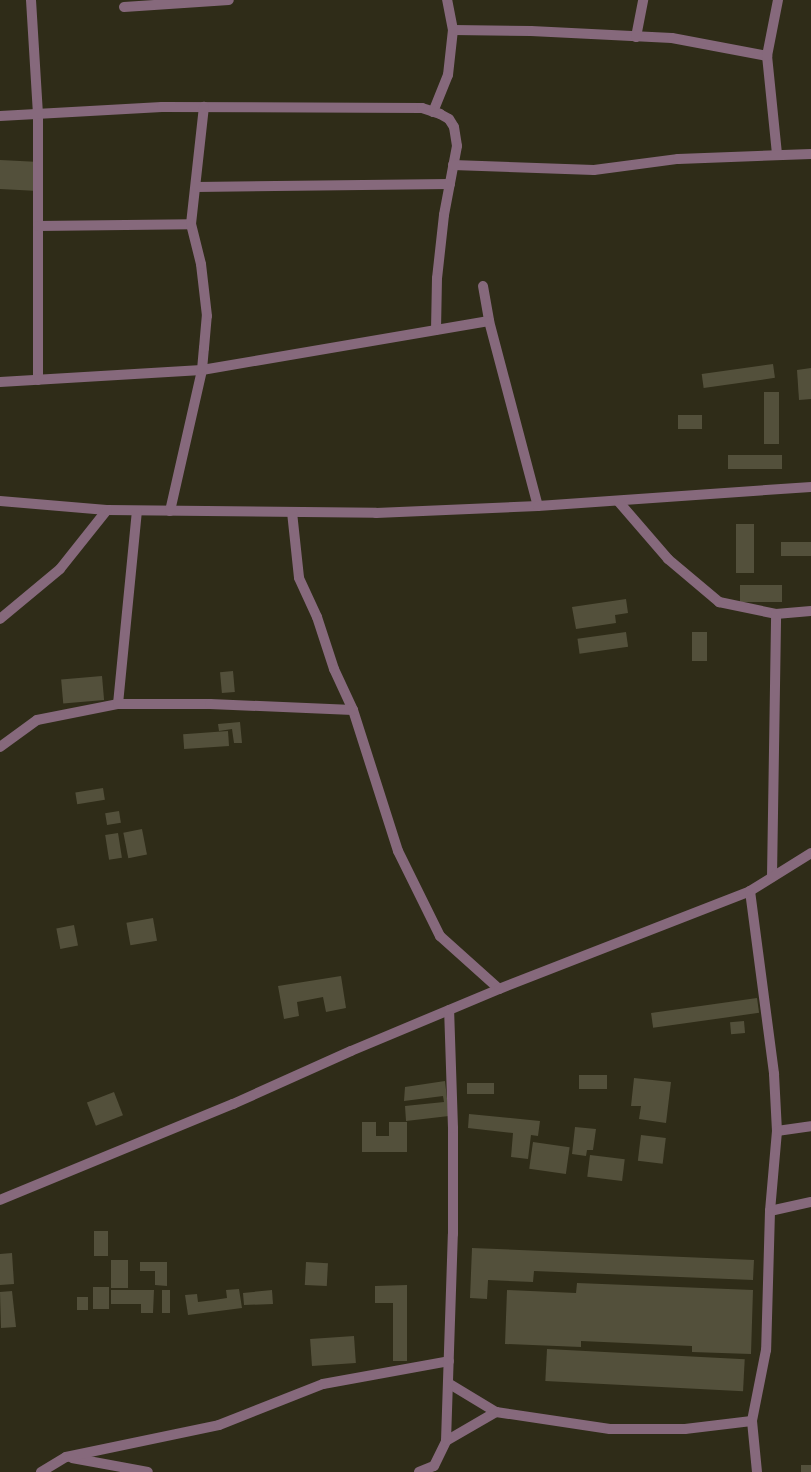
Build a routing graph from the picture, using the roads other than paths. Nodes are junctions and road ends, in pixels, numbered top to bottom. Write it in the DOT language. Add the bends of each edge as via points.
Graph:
graph roads {
  1 [pos="30,0"];
  2 [pos="229,0"];
  3 [pos="447,0"];
  4 [pos="642,0"];
  5 [pos="780,1"];
  6 [pos="124,7"];
  7 [pos="453,30"];
  8 [pos="636,36"];
  9 [pos="767,56"];
  10 [pos="204,107"];
  11 [pos="433,112"];
  12 [pos="38,115"];
  13 [pos="0,116"];
  14 [pos="776,154"];
  15 [pos="811,154"];
  16 [pos="453,165"];
  17 [pos="450,184"];
  18 [pos="196,187"];
  19 [pos="191,224"];
  20 [pos="38,226"];
  21 [pos="483,286"];
  22 [pos="489,321"];
  23 [pos="436,330"];
  24 [pos="202,370"];
  25 [pos="38,380"];
  26 [pos="0,382"];
  27 [pos="811,488"];
  28 [pos="0,501"];
  29 [pos="618,501"];
  30 [pos="538,506"];
  31 [pos="107,510"];
  32 [pos="137,511"];
  33 [pos="170,511"];
  34 [pos="292,512"];
  35 [pos="811,611"];
  36 [pos="776,614"];
  37 [pos="0,619"];
  38 [pos="118,704"];
  39 [pos="353,710"];
  40 [pos="0,747"];
  41 [pos="811,853"];
  42 [pos="772,877"];
  43 [pos="750,891"];
  44 [pos="499,989"];
  45 [pos="449,1010"];
  46 [pos="811,1126"];
  47 [pos="777,1131"];
  48 [pos="0,1200"];
  49 [pos="811,1202"];
  50 [pos="770,1211"];
  51 [pos="449,1361"];
  52 [pos="448,1383"];
  53 [pos="496,1412"];
  54 [pos="752,1421"];
  55 [pos="446,1441"];
  56 [pos="66,1457"];
  57 [pos="41,1472"];
  58 [pos="148,1472"];
  59 [pos="419,1472"];
  60 [pos="757,1472"];
  1 -- 12 [label="street"];
  2 -- 6 [label="street"];
  3 -- 7 [label="street"];
  4 -- 8 [label="street"];
  5 -- 9 [label="street"];
  7 -- 8 [label="street"];
  7 -- 11 [label="street" via="448,75"];
  8 -- 9 [label="street" via="672,38"];
  9 -- 14 [label="street"];
  10 -- 11 [label="street" via="422,108"];
  10 -- 12 [label="street"];
  10 -- 18 [label="street"];
  11 -- 16 [label="street" via="449,119 454,127 457,146"];
  12 -- 13 [label="street"];
  12 -- 20 [label="street"];
  14 -- 15 [label="street"];
  14 -- 16 [label="street" via="678,159 594,170"];
  16 -- 17 [label="street"];
  17 -- 18 [label="street"];
  17 -- 23 [label="street" via="437,278"];
  18 -- 19 [label="street"];
  19 -- 20 [label="street"];
  19 -- 24 [label="street" via="201,264 207,316"];
  20 -- 25 [label="street"];
  21 -- 22 [label="street"];
  22 -- 23 [label="street"];
  22 -- 30 [label="street"];
  23 -- 24 [label="street"];
  24 -- 25 [label="street"];
  24 -- 33 [label="street"];
  25 -- 26 [label="street"];
  27 -- 29 [label="street"];
  28 -- 31 [label="street"];
  29 -- 30 [label="street"];
  29 -- 36 [label="street" via="668,559 719,602"];
  30 -- 34 [label="street" via="376,513"];
  31 -- 32 [label="street"];
  31 -- 37 [label="street" via="60,569"];
  32 -- 33 [label="street"];
  32 -- 38 [label="street"];
  33 -- 34 [label="street"];
  34 -- 39 [label="street" via="299,578"];
  35 -- 36 [label="street"];
  36 -- 42 [label="street"];
  38 -- 39 [label="street"];
  38 -- 40 [label="street" via="37,720"];
  39 -- 44 [label="street" via="398,851 440,936"];
  41 -- 42 [label="street"];
  42 -- 43 [label="street"];
  43 -- 44 [label="street"];
  43 -- 47 [label="street" via="774,1074"];
  44 -- 45 [label="street"];
  45 -- 48 [label="street" via="224,1108"];
  45 -- 51 [label="street" via="453,1234"];
  46 -- 47 [label="street"];
  47 -- 50 [label="street"];
  49 -- 50 [label="street"];
  50 -- 54 [label="street" via="766,1350"];
  51 -- 52 [label="street"];
  51 -- 56 [label="street" via="323,1384 219,1425"];
  52 -- 53 [label="street"];
  52 -- 55 [label="street"];
  53 -- 54 [label="street" via="610,1429 685,1429"];
  53 -- 55 [label="street"];
  54 -- 60 [label="street"];
  55 -- 59 [label="street" via="434,1466"];
  56 -- 57 [label="street"];
  56 -- 58 [label="street"];
}
